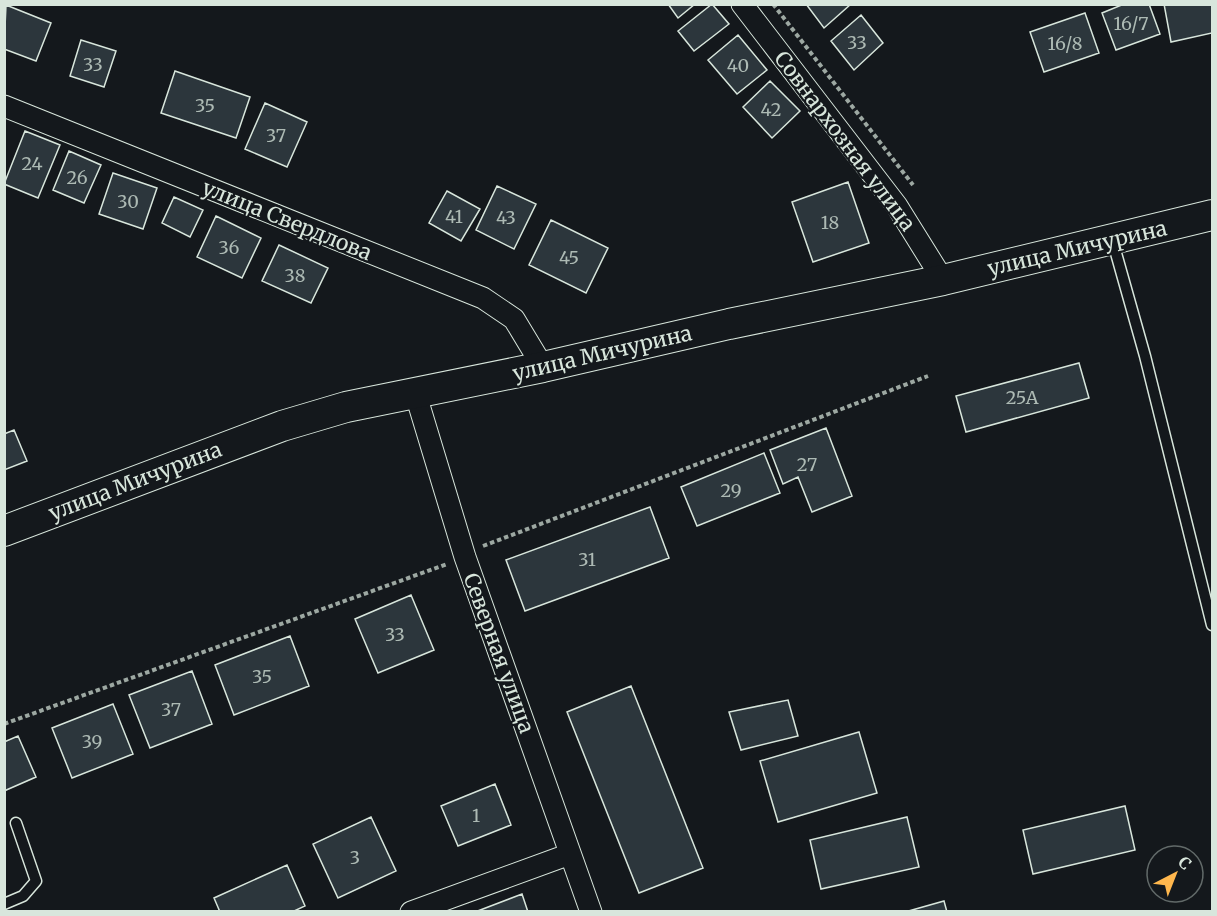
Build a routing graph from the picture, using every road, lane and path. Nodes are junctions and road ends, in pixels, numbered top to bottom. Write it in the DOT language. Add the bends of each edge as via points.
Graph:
graph roads {
  1 [pos="742,4"];
  2 [pos="773,4"];
  3 [pos="4,106"];
  4 [pos="913,185"];
  5 [pos="1212,215"];
  6 [pos="1112,239"];
  7 [pos="943,280"];
  8 [pos="543,368"];
  9 [pos="415,392"];
  10 [pos="4,531"];
  11 [pos="1212,625"];
  12 [pos="16,823"];
  13 [pos="570,854"];
  14 [pos="4,904"];
  15 [pos="411,912"];
  16 [pos="591,912"];
  1 -- 7 [label="street, Совнархозная улица" via="897,207"];
  2 -- 4 [label="path"];
  3 -- 8 [label="street, улица Свердлова" via="483,298 514,319"];
  5 -- 6 [label="main road, улица Мичурина"];
  6 -- 7 [label="main road, улица Мичурина"];
  6 -- 11 [label="lane"];
  7 -- 8 [label="main road, улица Мичурина" via="729,324"];
  8 -- 9 [label="main road, улица Мичурина"];
  9 -- 10 [label="main road, улица Мичурина" via="282,426"];
  9 -- 13 [label="street, Северная улица" via="465,557"];
  12 -- 14 [label="lane" via="36,881 23,896"];
  13 -- 15 [label="street"];
  13 -- 16 [label="street, Северная улица"];
}
